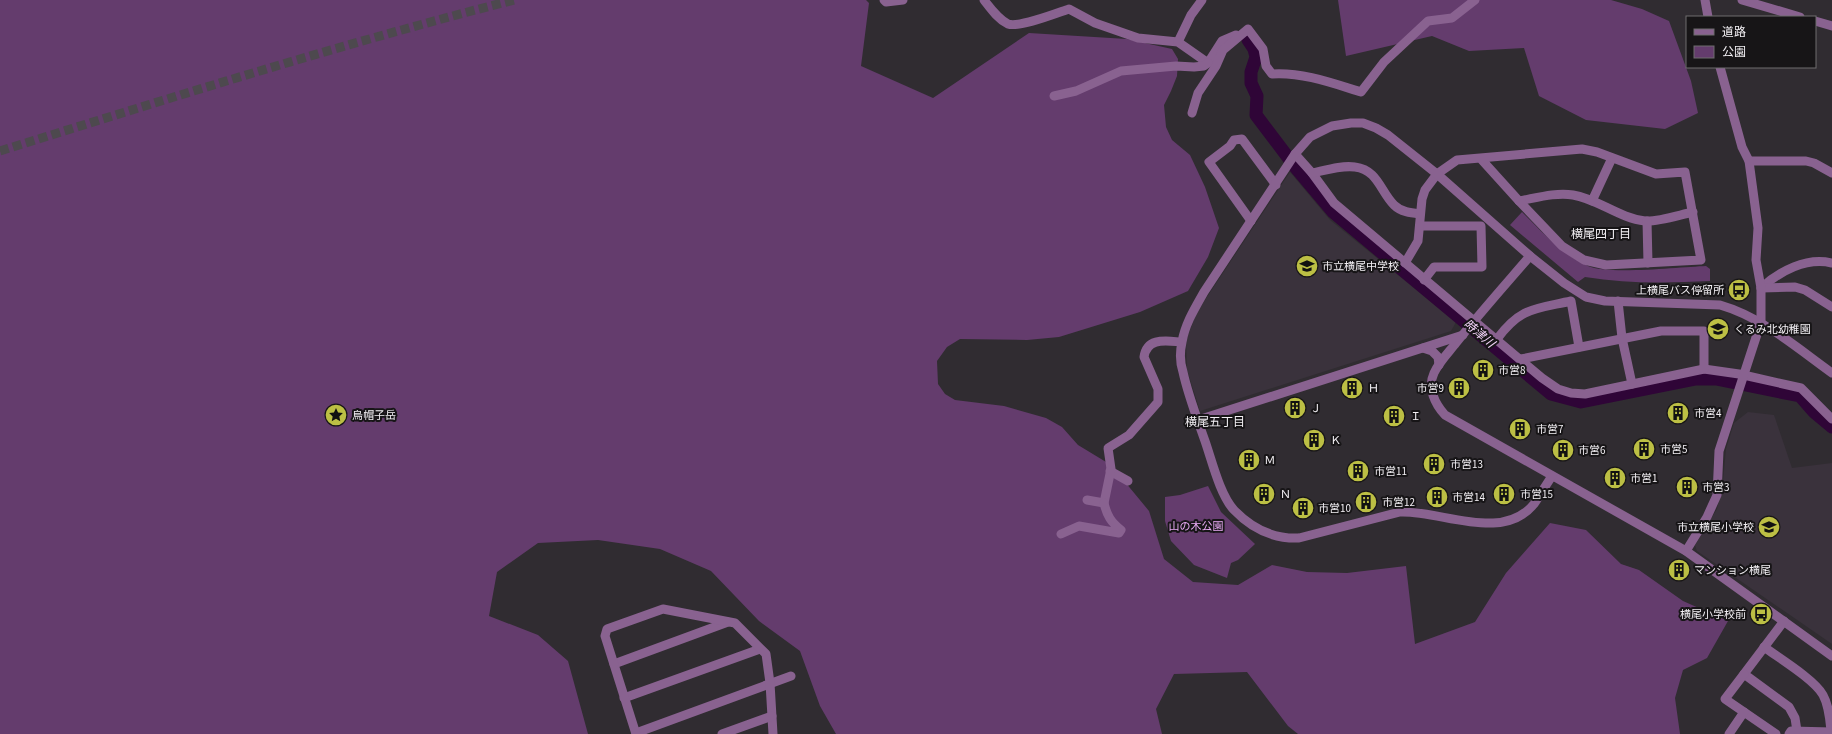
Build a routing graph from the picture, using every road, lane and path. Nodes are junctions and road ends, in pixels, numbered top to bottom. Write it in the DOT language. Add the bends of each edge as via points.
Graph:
graph roads {
  1 [pos="884,0"];
  2 [pos="903,0"];
  3 [pos="984,0"];
  4 [pos="1202,0"];
  5 [pos="1475,0"];
  6 [pos="1705,0"];
  7 [pos="1742,0"];
  8 [pos="1708,16"];
  9 [pos="1797,16"];
  10 [pos="1816,22"];
  11 [pos="1832,26"];
  12 [pos="1248,29"];
  13 [pos="1178,42"];
  14 [pos="1208,63"];
  15 [pos="1720,68"];
  16 [pos="1054,96"];
  17 [pos="1192,113"];
  18 [pos="1295,154"];
  19 [pos="1612,158"];
  20 [pos="1481,159"];
  21 [pos="1749,161"];
  22 [pos="1312,173"];
  23 [pos="1832,173"];
  24 [pos="1437,174"];
  25 [pos="1276,184"];
  26 [pos="1519,201"];
  27 [pos="1592,201"];
  28 [pos="1693,212"];
  29 [pos="1420,214"];
  30 [pos="1647,221"];
  31 [pos="1251,222"];
  32 [pos="1420,226"];
  33 [pos="1530,256"];
  34 [pos="1405,263"];
  35 [pos="1832,263"];
  36 [pos="1648,264"];
  37 [pos="1424,280"];
  38 [pos="1761,288"];
  39 [pos="1618,301"];
  40 [pos="1832,307"];
  41 [pos="1475,320"];
  42 [pos="1761,322"];
  43 [pos="1463,335"];
  44 [pos="1622,338"];
  45 [pos="1497,339"];
  46 [pos="1182,342"];
  47 [pos="1578,347"];
  48 [pos="1423,348"];
  49 [pos="1521,359"];
  50 [pos="1439,365"];
  51 [pos="1704,369"];
  52 [pos="1832,373"];
  53 [pos="1744,377"];
  54 [pos="1632,384"];
  55 [pos="1832,419"];
  56 [pos="1198,420"];
  57 [pos="1110,471"];
  58 [pos="1552,476"];
  59 [pos="1128,481"];
  60 [pos="1087,500"];
  61 [pos="1104,503"];
  62 [pos="1061,534"];
  63 [pos="1686,551"];
  64 [pos="1784,620"];
  65 [pos="729,622"];
  66 [pos="1764,647"];
  67 [pos="760,649"];
  68 [pos="1832,656"];
  69 [pos="614,664"];
  70 [pos="1744,674"];
  71 [pos="791,676"];
  72 [pos="770,683"];
  73 [pos="624,698"];
  74 [pos="1744,712"];
  75 [pos="772,716"];
  76 [pos="1831,731"];
  77 [pos="636,733"];
  78 [pos="1793,733"];
  79 [pos="722,734"];
  80 [pos="773,734"];
  81 [pos="1729,734"];
  82 [pos="1776,734"];
  1 -- 2 [label="street"];
  3 -- 13 [label="street" via="998,17 1010,24 1028,22 1069,9 1095,23 1138,38"];
  4 -- 13 [label="street" via="1191,15"];
  5 -- 12 [label="street" via="1452,18 1428,21 1384,62 1360,92 1316,79 1272,74 1266,66 1263,49"];
  6 -- 8 [label="street"];
  7 -- 9 [label="street"];
  10 -- 11 [label="street"];
  12 -- 14 [label="street" via="1222,41"];
  12 -- 17 [label="street" via="1223,50 1198,93"];
  13 -- 14 [label="street"];
  14 -- 16 [label="street" via="1194,67 1121,71 1076,91"];
  15 -- 21 [label="street" via="1742,147"];
  18 -- 22 [label="street"];
  18 -- 24 [label="street" via="1310,136 1332,126 1351,122 1376,128 1388,135"];
  18 -- 25 [label="street"];
  19 -- 20 [label="street" via="1582,149"];
  19 -- 27 [label="street"];
  19 -- 28 [label="street" via="1656,174 1685,172"];
  20 -- 24 [label="street" via="1457,160"];
  20 -- 26 [label="street"];
  21 -- 23 [label="street" via="1814,162"];
  21 -- 38 [label="street" via="1758,228 1756,260"];
  22 -- 29 [label="street" via="1344,167 1367,170 1378,180 1394,204 1403,211"];
  22 -- 34 [label="street" via="1334,203"];
  24 -- 29 [label="street" via="1425,190"];
  24 -- 33 [label="street"];
  25 -- 31 [label="street"];
  25 -- 31 [label="street" via="1242,139 1234,140 1209,162"];
  26 -- 27 [label="street" via="1554,195 1573,195"];
  26 -- 36 [label="street" via="1562,246 1584,260 1606,265"];
  27 -- 30 [label="street" via="1634,219"];
  28 -- 30 [label="street"];
  28 -- 36 [label="street" via="1701,260"];
  29 -- 32 [label="street"];
  30 -- 36 [label="street"];
  31 -- 46 [label="street" via="1192,312"];
  32 -- 34 [label="street" via="1418,241"];
  32 -- 37 [label="street" via="1481,226 1482,267 1434,267"];
  33 -- 39 [label="street" via="1586,297"];
  33 -- 41 [label="street"];
  34 -- 37 [label="street"];
  35 -- 38 [label="street" via="1811,262 1784,270"];
  37 -- 41 [label="street"];
  38 -- 40 [label="street" via="1796,287"];
  38 -- 42 [label="street"];
  39 -- 42 [label="street" via="1720,304"];
  39 -- 44 [label="street"];
  41 -- 43 [label="street"];
  41 -- 45 [label="street"];
  42 -- 52 [label="street"];
  42 -- 53 [label="street"];
  43 -- 48 [label="street"];
  43 -- 50 [label="street"];
  44 -- 47 [label="street"];
  44 -- 51 [label="street" via="1661,331 1704,331"];
  44 -- 54 [label="street"];
  45 -- 47 [label="street" via="1509,323 1524,312 1571,301"];
  45 -- 49 [label="street"];
  46 -- 56 [label="street" via="1182,371"];
  46 -- 57 [label="street" via="1159,341 1149,344 1144,357 1158,389 1158,402 1129,435 1109,446"];
  47 -- 49 [label="street"];
  48 -- 50 [label="street" via="1432,351 1438,357"];
  48 -- 56 [label="street"];
  49 -- 54 [label="street" via="1558,389 1571,393 1585,394"];
  50 -- 58 [label="street" via="1433,373 1433,398 1445,415"];
  51 -- 53 [label="street"];
  51 -- 54 [label="street"];
  53 -- 55 [label="street" via="1801,388"];
  53 -- 63 [label="street" via="1719,451 1717,495"];
  56 -- 58 [label="street" via="1225,496 1233,510 1251,525 1269,534 1286,538 1299,538 1412,511 1484,524 1507,521 1533,505"];
  57 -- 59 [label="street"];
  57 -- 61 [label="street"];
  58 -- 63 [label="street"];
  60 -- 61 [label="street"];
  61 -- 62 [label="street" via="1107,516 1121,530 1118,533 1079,526"];
  63 -- 64 [label="street"];
  64 -- 66 [label="street"];
  64 -- 68 [label="street"];
  65 -- 67 [label="street" via="735,623"];
  65 -- 69 [label="street"];
  65 -- 69 [label="street" via="663,609 607,629 605,636"];
  66 -- 70 [label="street"];
  66 -- 76 [label="street" via="1817,686 1824,696 1829,712"];
  67 -- 72 [label="street" via="766,654"];
  67 -- 73 [label="street"];
  69 -- 73 [label="street"];
  70 -- 74 [label="street" via="1725,699"];
  70 -- 78 [label="street" via="1789,707 1795,718"];
  71 -- 72 [label="street"];
  72 -- 75 [label="street"];
  72 -- 77 [label="street"];
  73 -- 77 [label="street"];
  74 -- 81 [label="street"];
  74 -- 82 [label="street"];
  75 -- 79 [label="street"];
  75 -- 80 [label="street"];
  76 -- 78 [label="street"];
}
